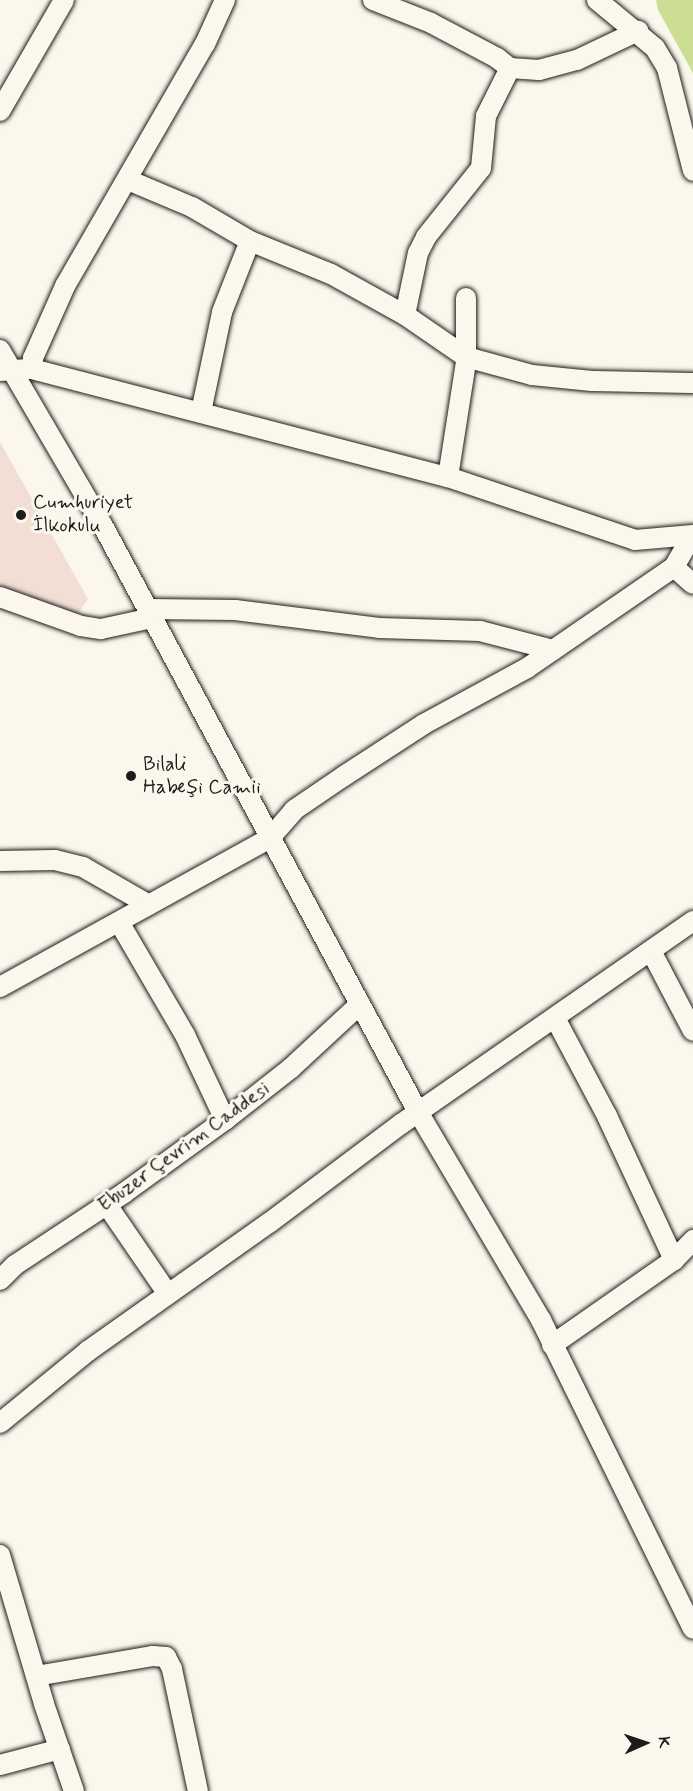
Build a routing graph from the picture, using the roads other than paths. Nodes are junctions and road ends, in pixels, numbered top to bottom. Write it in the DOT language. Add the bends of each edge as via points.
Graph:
graph roads {
  1 [pos="64,0"];
  2 [pos="225,0"];
  3 [pos="373,0"];
  4 [pos="597,0"];
  5 [pos="638,32"];
  6 [pos="510,68"];
  7 [pos="0,111"];
  8 [pos="693,171"];
  9 [pos="128,180"];
  10 [pos="250,241"];
  11 [pos="466,298"];
  12 [pos="405,315"];
  13 [pos="0,350"];
  14 [pos="466,357"];
  15 [pos="32,369"];
  16 [pos="5,371"];
  17 [pos="693,382"];
  18 [pos="201,412"];
  19 [pos="448,477"];
  20 [pos="692,536"];
  21 [pos="674,567"];
  22 [pos="693,584"];
  23 [pos="0,597"];
  24 [pos="150,614"];
  25 [pos="553,651"];
  26 [pos="270,838"];
  27 [pos="0,861"];
  28 [pos="149,905"];
  29 [pos="693,921"];
  30 [pos="119,922"];
  31 [pos="651,951"];
  32 [pos="0,987"];
  33 [pos="360,1004"];
  34 [pos="555,1018"];
  35 [pos="693,1031"];
  36 [pos="418,1112"];
  37 [pos="225,1120"];
  38 [pos="107,1205"];
  39 [pos="693,1240"];
  40 [pos="674,1260"];
  41 [pos="0,1280"];
  42 [pos="168,1294"];
  43 [pos="552,1344"];
  44 [pos="0,1423"];
  45 [pos="0,1555"];
  46 [pos="693,1629"];
  47 [pos="36,1676"];
  48 [pos="60,1749"];
  49 [pos="0,1765"];
  50 [pos="74,1791"];
  51 [pos="198,1791"];
  1 -- 7 [label="street"];
  2 -- 9 [label="street" via="205,44"];
  3 -- 6 [label="street" via="431,23"];
  4 -- 5 [label="street"];
  5 -- 6 [label="street" via="577,60 539,70"];
  5 -- 8 [label="street" via="655,48 667,68"];
  6 -- 12 [label="street" via="486,116 482,168 426,237 418,253"];
  9 -- 10 [label="street" via="192,207"];
  9 -- 15 [label="street" via="65,286 33,358"];
  10 -- 12 [label="street" via="331,274"];
  10 -- 18 [label="street" via="222,312"];
  11 -- 14 [label="street"];
  12 -- 14 [label="street"];
  13 -- 16 [label="street"];
  14 -- 17 [label="street" via="532,375 592,381"];
  14 -- 19 [label="street"];
  15 -- 16 [label="street"];
  15 -- 18 [label="street"];
  16 -- 24 [label="street" via="103,526"];
  18 -- 19 [label="street"];
  19 -- 20 [label="street" via="634,540"];
  20 -- 21 [label="street"];
  21 -- 22 [label="street"];
  21 -- 25 [label="street"];
  23 -- 24 [label="street" via="81,626 101,629"];
  24 -- 25 [label="street" via="235,610 379,628 480,631"];
  24 -- 26 [label="street"];
  25 -- 26 [label="street" via="424,724 344,776 294,810"];
  26 -- 28 [label="street"];
  26 -- 33 [label="street"];
  27 -- 28 [label="street" via="55,860 83,867"];
  28 -- 30 [label="street"];
  29 -- 31 [label="street"];
  30 -- 32 [label="street"];
  30 -- 37 [label="street" via="185,1035"];
  31 -- 34 [label="street"];
  31 -- 35 [label="street"];
  33 -- 36 [label="street"];
  33 -- 37 [label="street, Ebuzer Çevrim Caddesi" via="291,1068"];
  34 -- 36 [label="street"];
  34 -- 40 [label="street" via="607,1116"];
  36 -- 42 [label="street"];
  36 -- 43 [label="street"];
  37 -- 38 [label="street, Ebuzer Çevrim Caddesi"];
  38 -- 41 [label="street, Ebuzer Çevrim Caddesi" via="15,1265"];
  38 -- 42 [label="street"];
  39 -- 40 [label="street"];
  40 -- 43 [label="street"];
  42 -- 44 [label="street" via="88,1351"];
  43 -- 46 [label="street"];
  45 -- 47 [label="street"];
  47 -- 48 [label="street"];
  47 -- 51 [label="street" via="166,1657 172,1669"];
  48 -- 49 [label="street"];
  48 -- 50 [label="street"];
}
